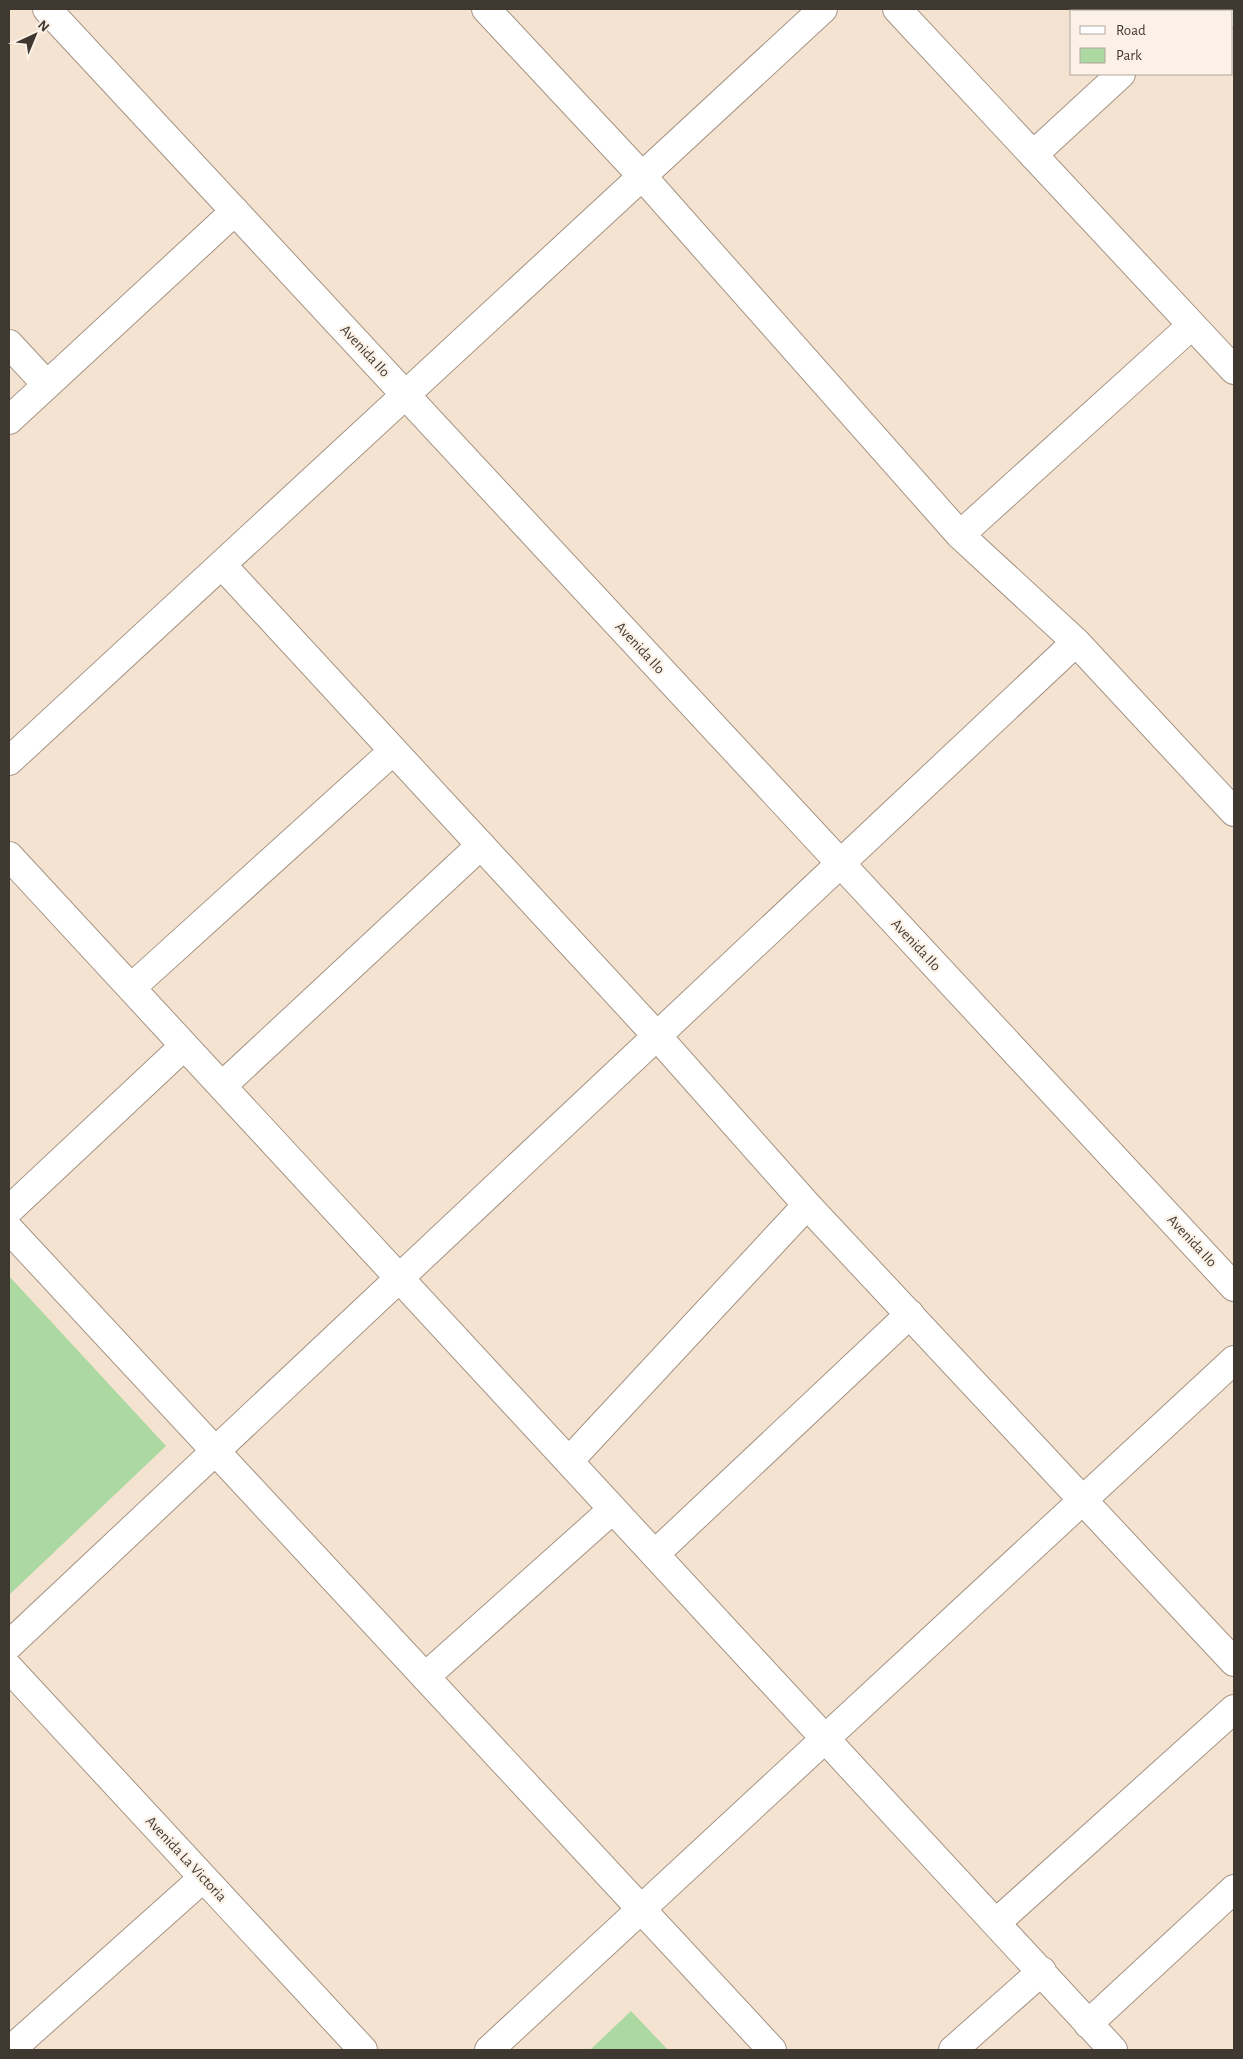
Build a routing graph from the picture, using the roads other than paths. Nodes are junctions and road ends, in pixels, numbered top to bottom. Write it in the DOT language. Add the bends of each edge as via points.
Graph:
graph roads {
  1 [pos="46,9"];
  2 [pos="486,9"];
  3 [pos="823,9"];
  4 [pos="897,9"];
  5 [pos="1120,75"];
  6 [pos="1033,155"];
  7 [pos="642,176"];
  8 [pos="235,211"];
  9 [pos="1192,325"];
  10 [pos="9,344"];
  11 [pos="1234,370"];
  12 [pos="47,385"];
  13 [pos="405,395"];
  14 [pos="9,420"];
  15 [pos="960,535"];
  16 [pos="222,565"];
  17 [pos="1076,642"];
  18 [pos="393,751"];
  19 [pos="9,761"];
  20 [pos="1234,812"];
  21 [pos="481,846"];
  22 [pos="9,856"];
  23 [pos="840,863"];
  24 [pos="131,988"];
  25 [pos="656,1036"];
  26 [pos="184,1046"];
  27 [pos="222,1086"];
  28 [pos="807,1205"];
  29 [pos="9,1210"];
  30 [pos="9,1229"];
  31 [pos="399,1278"];
  32 [pos="1234,1287"];
  33 [pos="910,1314"];
  34 [pos="1234,1360"];
  35 [pos="215,1451"];
  36 [pos="568,1461"];
  37 [pos="1084,1500"];
  38 [pos="613,1509"];
  39 [pos="655,1554"];
  40 [pos="9,1645"];
  41 [pos="1234,1662"];
  42 [pos="9,1668"];
  43 [pos="424,1676"];
  44 [pos="1234,1709"];
  45 [pos="826,1739"];
  46 [pos="203,1878"];
  47 [pos="1234,1889"];
  48 [pos="642,1910"];
  49 [pos="996,1923"];
  50 [pos="1042,1971"];
  51 [pos="1088,2024"];
  52 [pos="14,2045"];
  53 [pos="362,2050"];
  54 [pos="489,2050"];
  55 [pos="772,2050"];
  56 [pos="953,2050"];
  57 [pos="1113,2050"];
  1 -- 8 [label="street, Avenida Ilo"];
  2 -- 7 [label="street"];
  3 -- 7 [label="street"];
  4 -- 6 [label="street"];
  5 -- 6 [label="street"];
  6 -- 9 [label="street"];
  7 -- 13 [label="street"];
  7 -- 15 [label="street"];
  8 -- 12 [label="street"];
  8 -- 13 [label="street, Avenida Ilo"];
  9 -- 11 [label="street"];
  9 -- 15 [label="street"];
  10 -- 12 [label="street"];
  12 -- 14 [label="street"];
  13 -- 16 [label="street"];
  13 -- 23 [label="street, Avenida Ilo"];
  15 -- 17 [label="street"];
  16 -- 18 [label="street"];
  16 -- 19 [label="street"];
  17 -- 20 [label="street"];
  17 -- 23 [label="street"];
  18 -- 21 [label="street"];
  18 -- 24 [label="street"];
  21 -- 25 [label="street"];
  21 -- 27 [label="street"];
  22 -- 24 [label="street"];
  23 -- 25 [label="street"];
  23 -- 32 [label="street, Avenida Ilo"];
  24 -- 26 [label="street"];
  25 -- 28 [label="street"];
  25 -- 31 [label="street"];
  26 -- 27 [label="street"];
  26 -- 29 [label="street"];
  27 -- 31 [label="street"];
  28 -- 33 [label="street"];
  28 -- 36 [label="street"];
  30 -- 35 [label="street"];
  31 -- 35 [label="street"];
  31 -- 36 [label="street"];
  33 -- 37 [label="street"];
  33 -- 39 [label="street"];
  34 -- 37 [label="street"];
  35 -- 40 [label="street"];
  35 -- 43 [label="street"];
  36 -- 38 [label="street"];
  37 -- 41 [label="street"];
  37 -- 45 [label="street"];
  38 -- 39 [label="street"];
  38 -- 43 [label="street"];
  39 -- 45 [label="street"];
  42 -- 46 [label="street, Avenida La Victoria"];
  43 -- 48 [label="street"];
  44 -- 49 [label="street"];
  45 -- 48 [label="street"];
  45 -- 49 [label="street"];
  46 -- 52 [label="street"];
  46 -- 53 [label="street, Avenida La Victoria"];
  47 -- 51 [label="street"];
  48 -- 54 [label="street"];
  48 -- 55 [label="street"];
  49 -- 50 [label="street"];
  50 -- 51 [label="street"];
  50 -- 56 [label="street"];
  51 -- 57 [label="street"];
}
